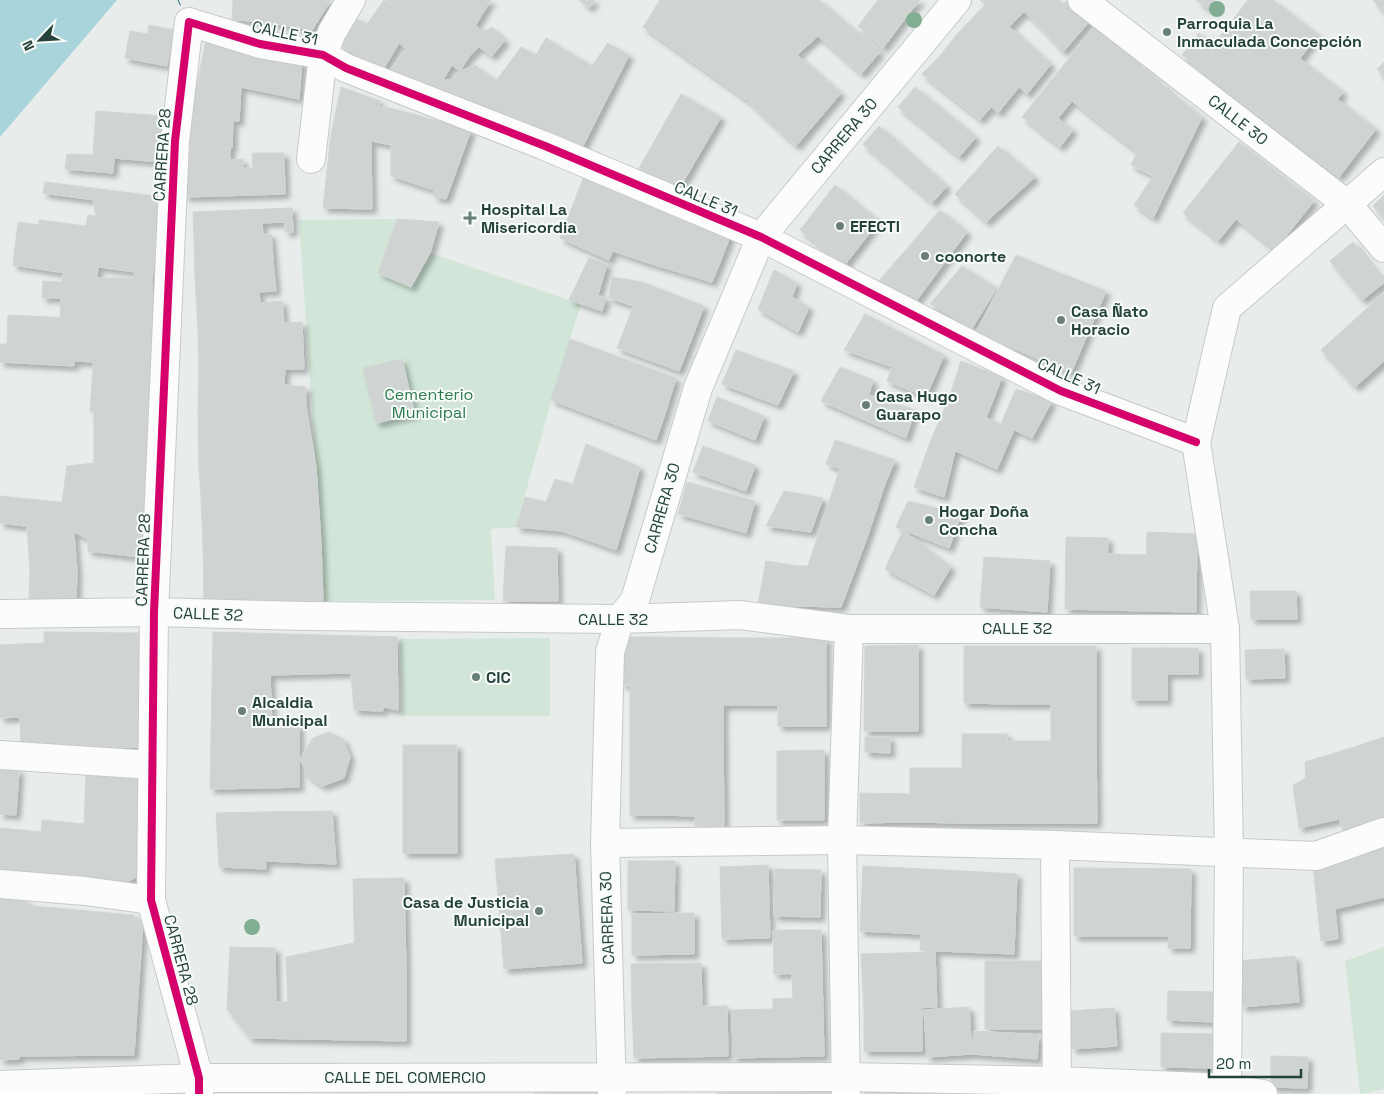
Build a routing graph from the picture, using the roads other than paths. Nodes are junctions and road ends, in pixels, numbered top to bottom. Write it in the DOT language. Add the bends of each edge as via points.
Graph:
graph roads {
  1 [pos="351,0"];
  2 [pos="956,0"];
  3 [pos="1082,0"];
  4 [pos="188,22"];
  5 [pos="323,55"];
  6 [pos="310,159"];
  7 [pos="1384,172"];
  8 [pos="1348,205"];
  9 [pos="761,237"];
  10 [pos="1384,248"];
  11 [pos="1196,442"];
  12 [pos="154,612"];
  13 [pos="0,614"];
  14 [pos="620,619"];
  15 [pos="1225,628"];
  16 [pos="849,629"];
  17 [pos="0,755"];
  18 [pos="152,765"];
  19 [pos="1384,832"];
  20 [pos="842,840"];
  21 [pos="605,843"];
  22 [pos="1055,845"];
  23 [pos="1229,854"];
  24 [pos="0,884"];
  25 [pos="151,900"];
  26 [pos="0,1085"];
  27 [pos="401,1085"];
  28 [pos="199,1086"];
  29 [pos="612,1086"];
  30 [pos="846,1086"];
  31 [pos="1057,1088"];
  32 [pos="1227,1091"];
  33 [pos="1263,1094"];
  1 -- 5 [label="street"];
  2 -- 9 [label="street, CARRERA 30"];
  3 -- 8 [label="street, CALLE 30"];
  4 -- 5 [label="street, CALLE 31" via="260,44"];
  4 -- 12 [label="street, CARRERA 28" via="175,142"];
  5 -- 6 [label="street"];
  5 -- 9 [label="street, CALLE 31" via="346,68 545,146"];
  7 -- 8 [label="street"];
  8 -- 10 [label="street, CALLE 30"];
  8 -- 11 [label="street" via="1227,308"];
  9 -- 11 [label="street, CALLE 31" via="1062,390"];
  9 -- 14 [label="street, CARRERA 30" via="698,388 635,600"];
  11 -- 15 [label="street"];
  12 -- 13 [label="street, CALLE 32"];
  12 -- 14 [label="street, CALLE 32"];
  12 -- 18 [label="street, CARRERA 28"];
  14 -- 16 [label="street, CALLE 32" via="740,616"];
  14 -- 21 [label="street, CARRERA 30" via="610,652"];
  15 -- 16 [label="street, CALLE 32"];
  15 -- 23 [label="street"];
  16 -- 20 [label="street"];
  17 -- 18 [label="street"];
  18 -- 25 [label="street, CARRERA 28"];
  19 -- 23 [label="street" via="1316,856"];
  20 -- 21 [label="street"];
  20 -- 22 [label="street"];
  20 -- 30 [label="street"];
  21 -- 29 [label="street, CARRERA 30"];
  22 -- 23 [label="street"];
  22 -- 31 [label="street"];
  23 -- 32 [label="street"];
  24 -- 25 [label="street"];
  25 -- 28 [label="street, CARRERA 28"];
  26 -- 28 [label="street, CALLE DEL COMERCIO"];
  27 -- 28 [label="street, CALLE DEL COMERCIO"];
  27 -- 29 [label="street, CALLE DEL COMERCIO"];
  29 -- 30 [label="street, CALLE DEL COMERCIO"];
  30 -- 31 [label="street, CALLE DEL COMERCIO"];
  31 -- 32 [label="street, CALLE DEL COMERCIO"];
  32 -- 33 [label="street, CALLE DEL COMERCIO"];
}
